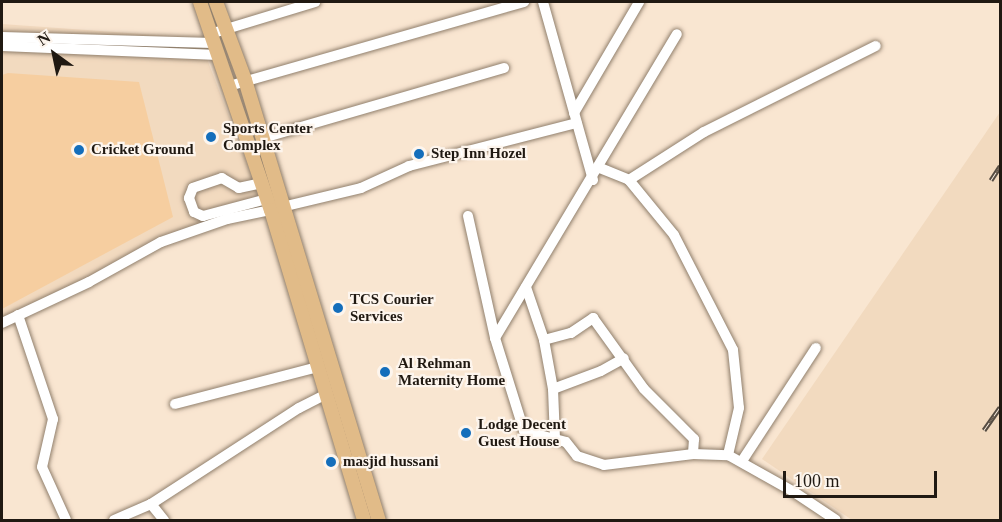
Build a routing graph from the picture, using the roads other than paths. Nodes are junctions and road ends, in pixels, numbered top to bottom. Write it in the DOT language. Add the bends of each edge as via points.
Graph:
graph roads {
  1 [pos="200,2"];
  2 [pos="216,2"];
  3 [pos="315,2"];
  4 [pos="524,2"];
  5 [pos="543,2"];
  6 [pos="639,2"];
  7 [pos="225,31"];
  8 [pos="678,34"];
  9 [pos="2,37"];
  10 [pos="213,44"];
  11 [pos="2,46"];
  12 [pos="876,46"];
  13 [pos="164,47"];
  14 [pos="504,68"];
  15 [pos="245,80"];
  16 [pos="229,86"];
  17 [pos="575,118"];
  18 [pos="263,138"];
  19 [pos="600,168"];
  20 [pos="593,180"];
  21 [pos="629,180"];
  22 [pos="262,183"];
  23 [pos="273,205"];
  24 [pos="468,216"];
  25 [pos="526,287"];
  26 [pos="18,315"];
  27 [pos="2,323"];
  28 [pos="495,338"];
  29 [pos="544,340"];
  30 [pos="816,348"];
  31 [pos="624,358"];
  32 [pos="318,367"];
  33 [pos="553,389"];
  34 [pos="326,394"];
  35 [pos="175,404"];
  36 [pos="555,438"];
  37 [pos="693,454"];
  38 [pos="728,455"];
  39 [pos="742,461"];
  40 [pos="151,504"];
  41 [pos="66,520"];
  42 [pos="114,520"];
  43 [pos="164,520"];
  44 [pos="364,520"];
  45 [pos="379,520"];
  46 [pos="836,520"];
  1 -- 10 [label="main road"];
  2 -- 7 [label="main road"];
  3 -- 7 [label="street"];
  4 -- 15 [label="street"];
  5 -- 17 [label="street"];
  6 -- 17 [label="street"];
  7 -- 10 [label="street"];
  7 -- 15 [label="main road"];
  8 -- 19 [label="street"];
  9 -- 13 [label="street"];
  10 -- 13 [label="street"];
  10 -- 16 [label="main road"];
  11 -- 13 [label="street"];
  12 -- 21 [label="street" via="704,132"];
  14 -- 18 [label="street"];
  15 -- 16 [label="street"];
  15 -- 18 [label="main road"];
  16 -- 22 [label="main road"];
  17 -- 20 [label="street"];
  17 -- 23 [label="street" via="409,166 361,188"];
  18 -- 23 [label="main road"];
  19 -- 20 [label="street"];
  19 -- 21 [label="street"];
  20 -- 25 [label="street"];
  21 -- 38 [label="street" via="674,235 734,350 739,408"];
  22 -- 23 [label="main road"];
  22 -- 23 [label="street" via="239,188 222,178 193,188 189,198 194,212 203,216"];
  23 -- 26 [label="street" via="161,242"];
  23 -- 32 [label="main road"];
  23 -- 45 [label="main road"];
  24 -- 28 [label="street"];
  25 -- 28 [label="street"];
  25 -- 29 [label="street"];
  26 -- 27 [label="street"];
  26 -- 41 [label="street" via="53,419 42,467"];
  28 -- 36 [label="street" via="524,431"];
  29 -- 31 [label="street" via="571,333 593,318"];
  29 -- 33 [label="street"];
  30 -- 39 [label="street"];
  31 -- 33 [label="street" via="602,371"];
  31 -- 37 [label="street" via="644,389 694,439"];
  32 -- 34 [label="main road"];
  32 -- 35 [label="street"];
  33 -- 36 [label="street"];
  34 -- 40 [label="street"];
  34 -- 44 [label="main road"];
  36 -- 37 [label="street" via="566,442 577,456 604,465"];
  37 -- 38 [label="street"];
  38 -- 39 [label="street"];
  39 -- 46 [label="street"];
  40 -- 42 [label="street"];
  40 -- 43 [label="street"];
}
